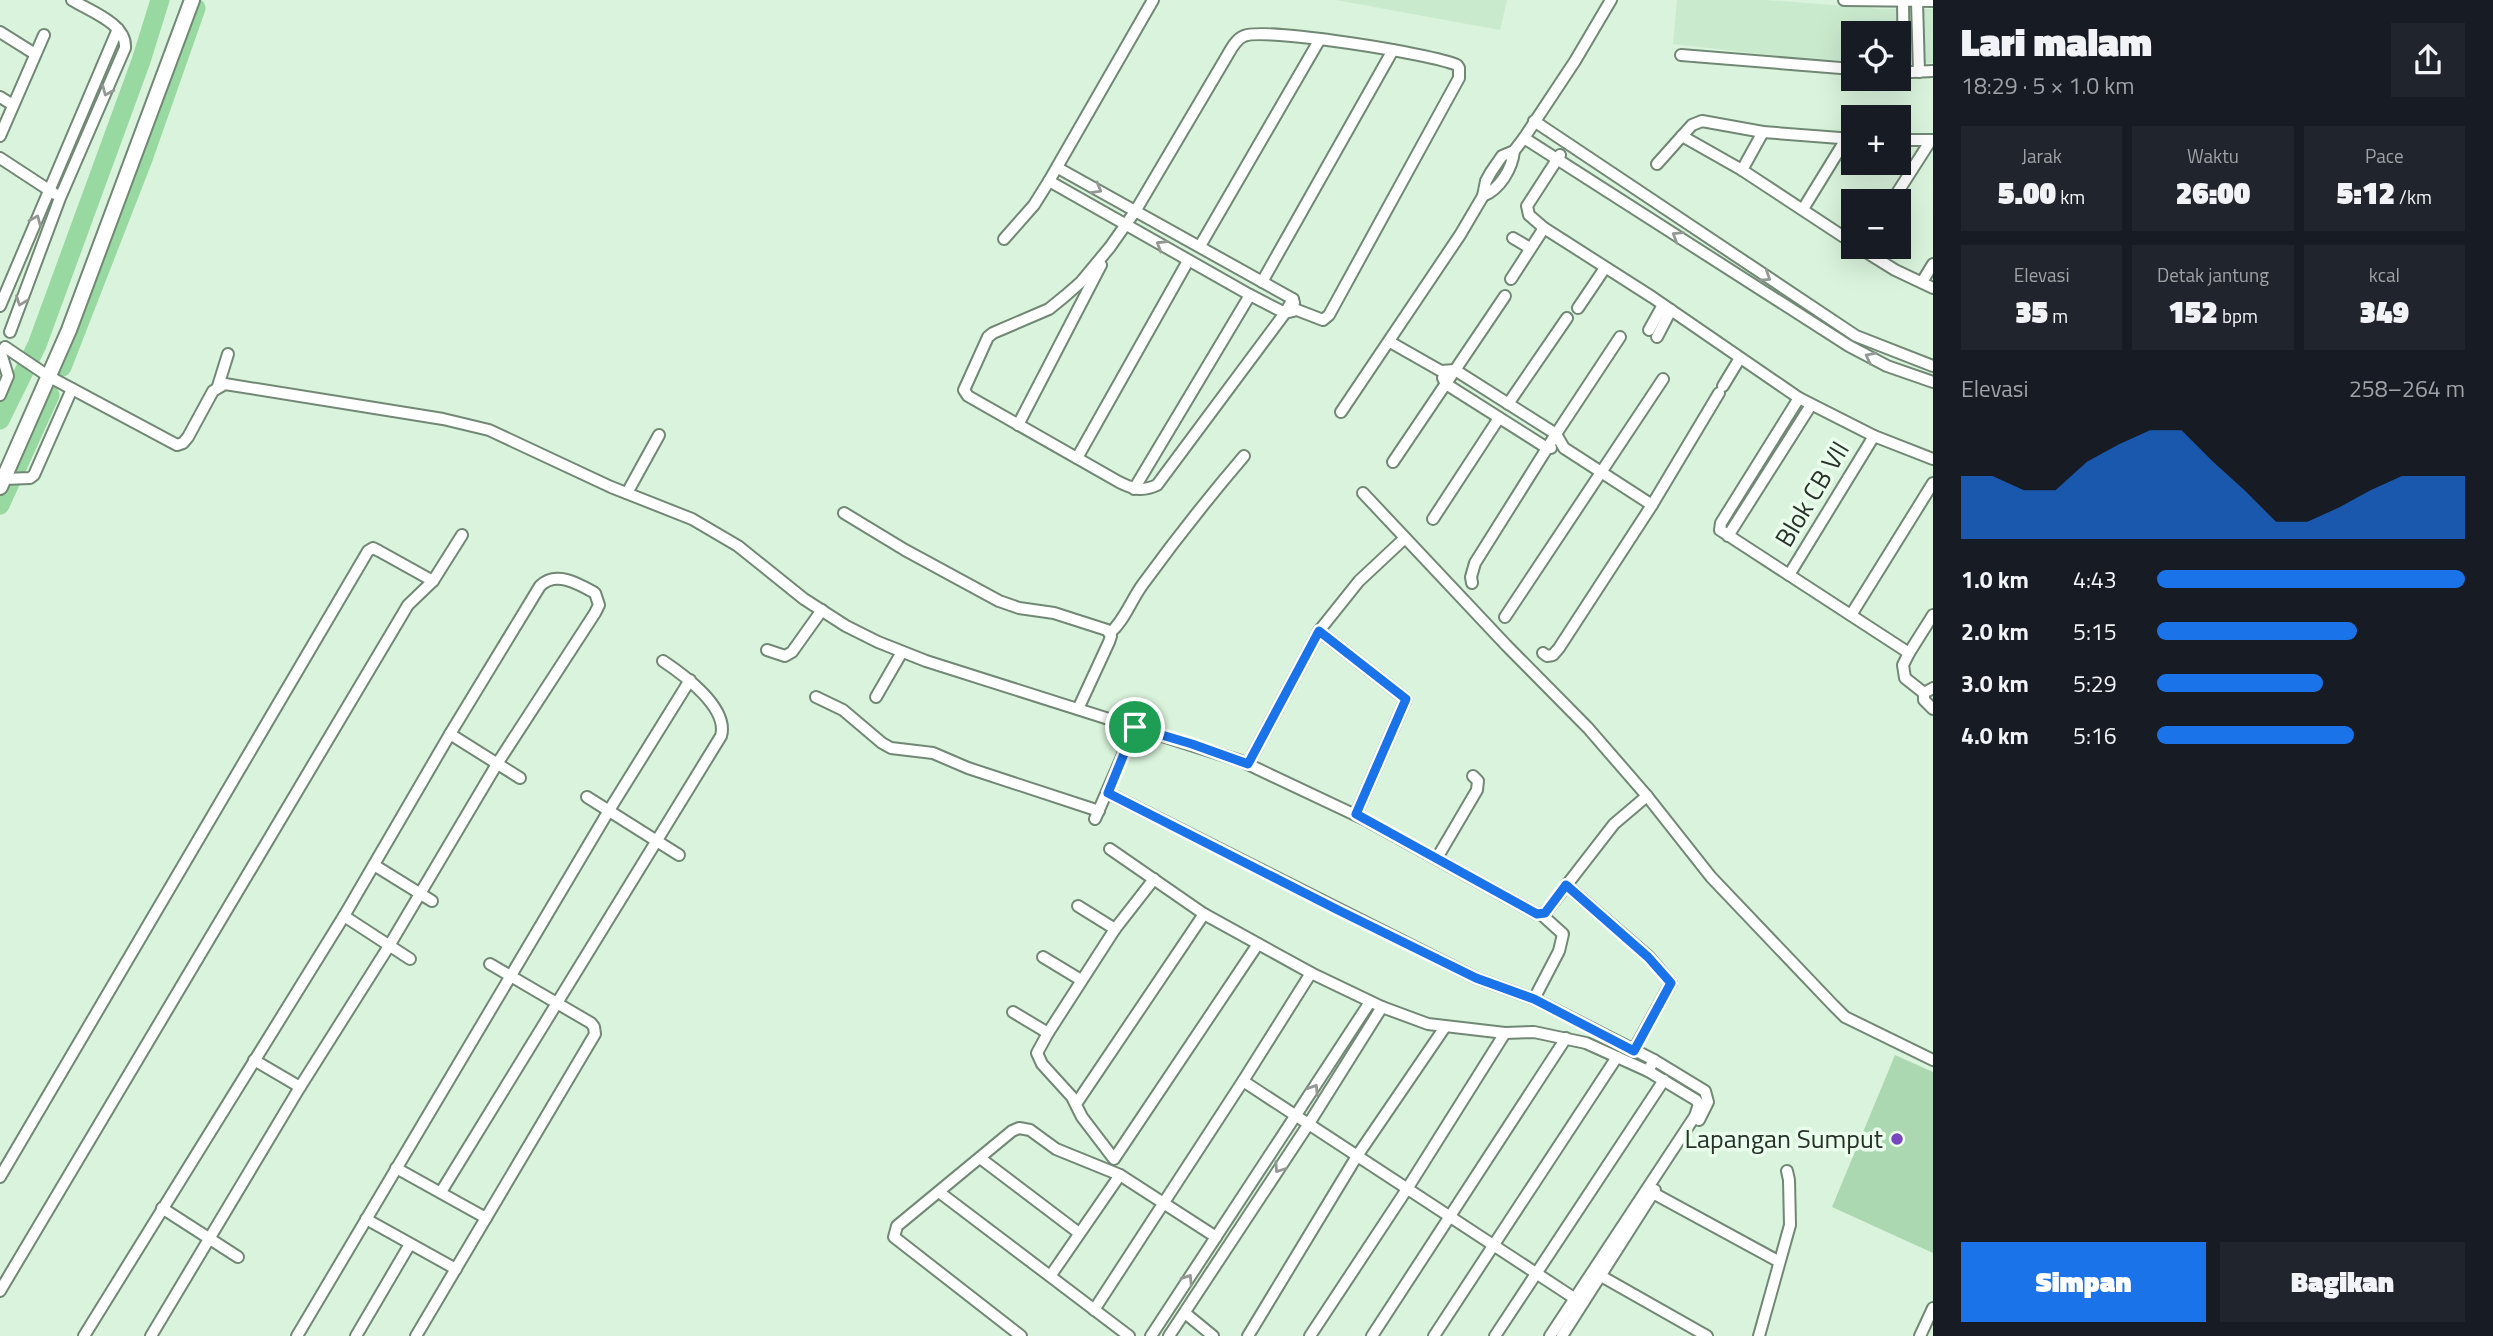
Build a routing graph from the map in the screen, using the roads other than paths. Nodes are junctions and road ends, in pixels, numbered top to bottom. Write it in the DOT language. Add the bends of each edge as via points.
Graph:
graph roads {
  1 [pos="72,0"];
  2 [pos="192,0"];
  3 [pos="1153,0"];
  4 [pos="1611,0"];
  5 [pos="1844,0"];
  6 [pos="1933,1"];
  7 [pos="1903,2"];
  8 [pos="1917,2"];
  9 [pos="1902,21"];
  10 [pos="118,29"];
  11 [pos="0,32"];
  12 [pos="44,35"];
  13 [pos="1320,39"];
  14 [pos="1393,50"];
  15 [pos="34,54"];
  16 [pos="1681,55"];
  17 [pos="1841,67"];
  18 [pos="1933,71"];
  19 [pos="1911,72"];
  20 [pos="1919,72"];
  21 [pos="0,97"];
  22 [pos="13,105"];
  23 [pos="1534,121"];
  24 [pos="1763,132"];
  25 [pos="0,136"];
  26 [pos="1682,136"];
  27 [pos="1524,138"];
  28 [pos="1841,138"];
  29 [pos="1911,140"];
  30 [pos="1932,140"];
  31 [pos="1567,144"];
  32 [pos="1841,151"];
  33 [pos="0,158"];
  34 [pos="1557,159"];
  35 [pos="1657,164"];
  36 [pos="1058,168"];
  37 [pos="1742,170"];
  38 [pos="1049,181"];
  39 [pos="1900,189"];
  40 [pos="49,190"];
  41 [pos="60,198"];
  42 [pos="1803,209"];
  43 [pos="1136,210"];
  44 [pos="1126,225"];
  45 [pos="1544,228"];
  46 [pos="1841,234"];
  47 [pos="1513,238"];
  48 [pos="1004,239"];
  49 [pos="1200,246"];
  50 [pos="1110,247"];
  51 [pos="1530,248"];
  52 [pos="1878,259"];
  53 [pos="1188,261"];
  54 [pos="1933,264"];
  55 [pos="1233,265"];
  56 [pos="1605,268"];
  57 [pos="1511,279"];
  58 [pos="1224,281"];
  59 [pos="1262,282"];
  60 [pos="1922,282"];
  61 [pos="1933,288"];
  62 [pos="1250,295"];
  63 [pos="1505,296"];
  64 [pos="0,306"];
  65 [pos="1291,307"];
  66 [pos="1667,307"];
  67 [pos="1578,308"];
  68 [pos="1566,317"];
  69 [pos="0,324"];
  70 [pos="9,332"];
  71 [pos="1653,333"];
  72 [pos="1856,336"];
  73 [pos="1620,337"];
  74 [pos="1390,342"];
  75 [pos="1849,346"];
  76 [pos="2,348"];
  77 [pos="228,354"];
  78 [pos="1740,358"];
  79 [pos="1933,366"];
  80 [pos="1455,370"];
  81 [pos="1441,371"];
  82 [pos="44,374"];
  83 [pos="1662,379"];
  84 [pos="1933,382"];
  85 [pos="1446,384"];
  86 [pos="218,386"];
  87 [pos="72,389"];
  88 [pos="0,395"];
  89 [pos="1799,398"];
  90 [pos="1508,404"];
  91 [pos="1811,405"];
  92 [pos="1341,412"];
  93 [pos="1499,418"];
  94 [pos="1018,425"];
  95 [pos="1556,434"];
  96 [pos="659,435"];
  97 [pos="1874,436"];
  98 [pos="1564,448"];
  99 [pos="1547,449"];
  100 [pos="1244,456"];
  101 [pos="1077,458"];
  102 [pos="1933,459"];
  103 [pos="1393,463"];
  104 [pos="1601,471"];
  105 [pos="7,481"];
  106 [pos="1933,483"];
  107 [pos="1134,489"];
  108 [pos="1363,493"];
  109 [pos="627,494"];
  110 [pos="1652,505"];
  111 [pos="844,513"];
  112 [pos="1433,519"];
  113 [pos="462,535"];
  114 [pos="1728,536"];
  115 [pos="1405,538"];
  116 [pos="1789,575"];
  117 [pos="433,581"];
  118 [pos="1472,583"];
  119 [pos="822,610"];
  120 [pos="1851,615"];
  121 [pos="1933,615"];
  122 [pos="1505,617"];
  123 [pos="1319,631"];
  124 [pos="1110,633"];
  125 [pos="767,650"];
  126 [pos="902,652"];
  127 [pos="1543,653"];
  128 [pos="1909,653"];
  129 [pos="663,662"];
  130 [pos="690,680"];
  131 [pos="1928,690"];
  132 [pos="816,697"];
  133 [pos="876,697"];
  134 [pos="1078,709"];
  135 [pos="1933,709"];
  136 [pos="1135,727"];
  137 [pos="450,734"];
  138 [pos="497,764"];
  139 [pos="1248,764"];
  140 [pos="1473,776"];
  141 [pos="520,778"];
  142 [pos="1108,793"];
  143 [pos="1647,796"];
  144 [pos="587,797"];
  145 [pos="608,811"];
  146 [pos="1356,814"];
  147 [pos="655,840"];
  148 [pos="1110,849"];
  149 [pos="679,855"];
  150 [pos="1437,858"];
  151 [pos="374,865"];
  152 [pos="1154,879"];
  153 [pos="1566,885"];
  154 [pos="419,893"];
  155 [pos="432,901"];
  156 [pos="1077,906"];
  157 [pos="1204,914"];
  158 [pos="1542,915"];
  159 [pos="344,916"];
  160 [pos="1115,929"];
  161 [pos="1258,944"];
  162 [pos="389,946"];
  163 [pos="1043,957"];
  164 [pos="410,959"];
  165 [pos="490,964"];
  166 [pos="1311,973"];
  167 [pos="511,976"];
  168 [pos="1081,980"];
  169 [pos="1534,999"];
  170 [pos="1370,1002"];
  171 [pos="556,1004"];
  172 [pos="1382,1007"];
  173 [pos="1013,1012"];
  174 [pos="1445,1027"];
  175 [pos="1048,1033"];
  176 [pos="1505,1033"];
  177 [pos="1566,1038"];
  178 [pos="1634,1051"];
  179 [pos="1617,1057"];
  180 [pos="254,1060"];
  181 [pos="1654,1060"];
  182 [pos="1933,1060"];
  183 [pos="1648,1071"];
  184 [pos="1664,1080"];
  185 [pos="1243,1082"];
  186 [pos="300,1087"];
  187 [pos="1076,1104"];
  188 [pos="1296,1118"];
  189 [pos="1308,1125"];
  190 [pos="1357,1156"];
  191 [pos="980,1158"];
  192 [pos="1111,1164"];
  193 [pos="396,1168"];
  194 [pos="1787,1171"];
  195 [pos="1119,1175"];
  196 [pos="0,1177"];
  197 [pos="1407,1189"];
  198 [pos="441,1192"];
  199 [pos="939,1192"];
  200 [pos="1653,1193"];
  201 [pos="1164,1203"];
  202 [pos="1238,1203"];
  203 [pos="162,1208"];
  204 [pos="1250,1211"];
  205 [pos="1450,1217"];
  206 [pos="486,1218"];
  207 [pos="366,1219"];
  208 [pos="1079,1233"];
  209 [pos="1216,1237"];
  210 [pos="208,1238"];
  211 [pos="410,1244"];
  212 [pos="1494,1246"];
  213 [pos="238,1257"];
  214 [pos="1778,1261"];
  215 [pos="456,1269"];
  216 [pos="1537,1273"];
  217 [pos="1051,1275"];
  218 [pos="1601,1276"];
  219 [pos="0,1291"];
  220 [pos="1574,1298"];
  221 [pos="1933,1308"];
  222 [pos="1094,1310"];
  223 [pos="1185,1313"];
  224 [pos="84,1336"];
  225 [pos="151,1336"];
  226 [pos="297,1336"];
  227 [pos="356,1336"];
  228 [pos="416,1336"];
  229 [pos="1021,1336"];
  230 [pos="1129,1336"];
  231 [pos="1151,1336"];
  232 [pos="1168,1336"];
  233 [pos="1213,1336"];
  234 [pos="1248,1336"];
  235 [pos="1310,1336"];
  236 [pos="1372,1336"];
  237 [pos="1434,1336"];
  238 [pos="1495,1336"];
  239 [pos="1550,1336"];
  240 [pos="1562,1336"];
  241 [pos="1707,1336"];
  242 [pos="1759,1336"];
  243 [pos="1920,1336"];
  1 -- 10 [label="street"];
  2 -- 82 [label="street" via="69,330"];
  3 -- 36 [label="street"];
  4 -- 23 [label="street"];
  5 -- 7 [label="street"];
  6 -- 8 [label="street"];
  7 -- 8 [label="street"];
  7 -- 9 [label="street"];
  8 -- 20 [label="street"];
  10 -- 40 [label="street"];
  10 -- 41 [label="street, one-way" via="125,48"];
  11 -- 15 [label="street"];
  12 -- 15 [label="street"];
  13 -- 14 [label="street"];
  13 -- 43 [label="street" via="1258,34 1239,39"];
  13 -- 49 [label="street"];
  14 -- 59 [label="street"];
  14 -- 65 [label="street" via="1451,62 1460,68 1459,78 1329,315 1320,321"];
  15 -- 22 [label="street"];
  16 -- 17 [label="street"];
  18 -- 20 [label="street"];
  19 -- 20 [label="street"];
  21 -- 22 [label="street"];
  22 -- 25 [label="street"];
  23 -- 27 [label="street"];
  23 -- 31 [label="street"];
  24 -- 26 [label="street" via="1702,121"];
  24 -- 28 [label="street"];
  24 -- 37 [label="street"];
  26 -- 35 [label="street"];
  26 -- 37 [label="street"];
  27 -- 34 [label="street"];
  27 -- 74 [label="street" via="1495,190 1483,196"];
  29 -- 30 [label="street"];
  30 -- 39 [label="street"];
  31 -- 34 [label="street"];
  31 -- 72 [label="street, one-way"];
  32 -- 42 [label="street"];
  33 -- 40 [label="street"];
  34 -- 45 [label="street" via="1527,206 1529,215"];
  75 -- 34 [label="street, one-way"];
  36 -- 38 [label="street"];
  36 -- 43 [label="street, one-way"];
  37 -- 42 [label="street"];
  38 -- 44 [label="street"];
  38 -- 48 [label="street"];
  40 -- 41 [label="street"];
  64 -- 40 [label="street, one-way"];
  41 -- 70 [label="street, one-way"];
  42 -- 46 [label="street"];
  43 -- 44 [label="street"];
  43 -- 49 [label="street"];
  44 -- 50 [label="street"];
  53 -- 44 [label="street, one-way"];
  45 -- 51 [label="street"];
  45 -- 56 [label="street"];
  47 -- 51 [label="street"];
  49 -- 55 [label="street"];
  50 -- 94 [label="street"];
  50 -- 94 [label="street" via="1081,282 1049,309 993,332 985,342 964,384 965,393"];
  51 -- 57 [label="street"];
  52 -- 60 [label="street"];
  53 -- 58 [label="street"];
  53 -- 101 [label="street"];
  54 -- 60 [label="street"];
  55 -- 58 [label="street"];
  55 -- 59 [label="street"];
  56 -- 66 [label="street"];
  56 -- 67 [label="street"];
  58 -- 62 [label="street"];
  59 -- 65 [label="street"];
  60 -- 61 [label="street"];
  62 -- 65 [label="street"];
  62 -- 107 [label="street"];
  63 -- 80 [label="street"];
  65 -- 107 [label="street" via="1157,485"];
  66 -- 71 [label="street"];
  66 -- 78 [label="street"];
  68 -- 90 [label="street"];
  69 -- 70 [label="street"];
  70 -- 76 [label="street" via="10,340"];
  72 -- 75 [label="street"];
  72 -- 79 [label="street"];
  73 -- 95 [label="street"];
  74 -- 81 [label="street"];
  74 -- 92 [label="street"];
  84 -- 75 [label="street, one-way"];
  76 -- 82 [label="street"];
  76 -- 88 [label="street" via="8,376"];
  77 -- 86 [label="street"];
  78 -- 89 [label="street"];
  78 -- 110 [label="street"];
  80 -- 81 [label="street"];
  80 -- 85 [label="street"];
  80 -- 90 [label="street"];
  81 -- 85 [label="street"];
  82 -- 87 [label="street"];
  82 -- 105 [label="street"];
  83 -- 104 [label="street"];
  85 -- 93 [label="street"];
  85 -- 103 [label="street"];
  86 -- 87 [label="street" via="188,437 177,445"];
  86 -- 109 [label="street" via="232,384 472,425"];
  87 -- 105 [label="street" via="39,466 30,478"];
  89 -- 91 [label="street"];
  89 -- 114 [label="street" via="1721,523 1720,530"];
  90 -- 95 [label="street"];
  91 -- 97 [label="street"];
  91 -- 114 [label="street"];
  93 -- 99 [label="street"];
  93 -- 112 [label="street"];
  94 -- 101 [label="street"];
  95 -- 98 [label="street"];
  95 -- 99 [label="street"];
  96 -- 109 [label="street"];
  97 -- 102 [label="street"];
  97 -- 116 [label="street, Blok CB VII"];
  98 -- 99 [label="street"];
  98 -- 104 [label="street"];
  99 -- 118 [label="street" via="1475,563"];
  100 -- 124 [label="street" via="1190,520"];
  101 -- 107 [label="street"];
  104 -- 110 [label="street"];
  104 -- 122 [label="street"];
  106 -- 120 [label="street"];
  108 -- 115 [label="street"];
  109 -- 119 [label="street" via="708,528"];
  110 -- 127 [label="street" via="1559,648 1547,656"];
  111 -- 124 [label="street" via="999,601 1054,613"];
  113 -- 117 [label="street"];
  114 -- 116 [label="street"];
  115 -- 123 [label="street" via="1359,581"];
  115 -- 143 [label="street" via="1588,727"];
  116 -- 120 [label="street"];
  117 -- 196 [label="street" via="373,548 368,551"];
  117 -- 219 [label="street" via="408,606"];
  119 -- 125 [label="street" via="792,652 780,655"];
  119 -- 126 [label="street"];
  120 -- 128 [label="street"];
  121 -- 128 [label="street"];
  123 -- 139 [label="street"];
  123 -- 146 [label="street" via="1406,699"];
  124 -- 134 [label="street"];
  126 -- 133 [label="street"];
  126 -- 134 [label="street"];
  128 -- 131 [label="street" via="1903,665 1905,678"];
  129 -- 130 [label="street"];
  130 -- 145 [label="street"];
  130 -- 147 [label="street" via="721,721 722,731"];
  131 -- 135 [label="street" via="1924,700"];
  132 -- 142 [label="street" via="843,710 891,748 933,753 1097,815"];
  134 -- 136 [label="street"];
  136 -- 139 [label="street"];
  136 -- 142 [label="street"];
  137 -- 138 [label="street"];
  137 -- 138 [label="street" via="545,581 557,577 596,593 599,605 595,613"];
  137 -- 151 [label="street"];
  138 -- 141 [label="street"];
  138 -- 154 [label="street"];
  139 -- 146 [label="street"];
  140 -- 150 [label="street" via="1477,790"];
  142 -- 169 [label="street" via="1476,978"];
  143 -- 153 [label="street" via="1614,824"];
  143 -- 182 [label="street" via="1710,877 1845,1017"];
  144 -- 145 [label="street"];
  145 -- 147 [label="street"];
  145 -- 167 [label="street"];
  146 -- 150 [label="street"];
  147 -- 149 [label="street"];
  147 -- 171 [label="street"];
  148 -- 152 [label="street"];
  150 -- 158 [label="street"];
  151 -- 154 [label="street"];
  151 -- 159 [label="street"];
  152 -- 157 [label="street"];
  152 -- 160 [label="street"];
  153 -- 158 [label="street"];
  153 -- 178 [label="street" via="1671,983"];
  154 -- 155 [label="street"];
  154 -- 162 [label="street"];
  156 -- 160 [label="street"];
  157 -- 161 [label="street"];
  157 -- 187 [label="street"];
  158 -- 169 [label="street" via="1563,934"];
  159 -- 162 [label="street"];
  159 -- 180 [label="street"];
  160 -- 168 [label="street"];
  161 -- 166 [label="street"];
  161 -- 192 [label="street"];
  162 -- 164 [label="street"];
  162 -- 186 [label="street"];
  163 -- 168 [label="street"];
  165 -- 167 [label="street"];
  166 -- 170 [label="street"];
  166 -- 185 [label="street"];
  167 -- 171 [label="street"];
  167 -- 193 [label="street"];
  168 -- 175 [label="street"];
  169 -- 178 [label="street"];
  170 -- 172 [label="street"];
  188 -- 170 [label="street, one-way"];
  171 -- 198 [label="street"];
  171 -- 206 [label="street" via="591,1023 595,1034"];
  172 -- 174 [label="street"];
  172 -- 189 [label="street"];
  173 -- 175 [label="street"];
  174 -- 176 [label="street"];
  174 -- 190 [label="street"];
  175 -- 187 [label="street" via="1039,1048 1039,1060"];
  176 -- 177 [label="street"];
  176 -- 197 [label="street"];
  177 -- 179 [label="street"];
  177 -- 205 [label="street"];
  178 -- 181 [label="street"];
  179 -- 183 [label="street"];
  179 -- 212 [label="street"];
  180 -- 186 [label="street"];
  180 -- 203 [label="street"];
  181 -- 183 [label="street"];
  181 -- 200 [label="street" via="1705,1091 1709,1099"];
  183 -- 184 [label="street"];
  184 -- 216 [label="street"];
  184 -- 220 [label="street" via="1696,1100 1697,1110"];
  185 -- 188 [label="street"];
  185 -- 201 [label="street"];
  186 -- 210 [label="street"];
  187 -- 192 [label="street"];
  188 -- 189 [label="street"];
  188 -- 202 [label="street"];
  189 -- 190 [label="street"];
  189 -- 204 [label="street, one-way"];
  190 -- 197 [label="street"];
  190 -- 234 [label="street"];
  191 -- 192 [label="street" via="1012,1131 1024,1127 1056,1149"];
  191 -- 199 [label="street"];
  191 -- 208 [label="street"];
  192 -- 195 [label="street"];
  193 -- 198 [label="street"];
  193 -- 207 [label="street"];
  194 -- 214 [label="street" via="1791,1214"];
  195 -- 201 [label="street"];
  195 -- 208 [label="street"];
  197 -- 205 [label="street"];
  197 -- 235 [label="street"];
  198 -- 206 [label="street"];
  199 -- 217 [label="street"];
  199 -- 229 [label="street" via="898,1226 896,1241"];
  200 -- 214 [label="street"];
  200 -- 218 [label="street"];
  201 -- 209 [label="street"];
  201 -- 222 [label="street"];
  202 -- 204 [label="street"];
  202 -- 209 [label="street"];
  203 -- 210 [label="street"];
  203 -- 224 [label="street"];
  204 -- 223 [label="street"];
  205 -- 212 [label="street"];
  205 -- 236 [label="street"];
  206 -- 215 [label="street"];
  207 -- 211 [label="street"];
  207 -- 226 [label="street"];
  208 -- 217 [label="street"];
  231 -- 209 [label="street, one-way"];
  210 -- 213 [label="street"];
  210 -- 225 [label="street"];
  211 -- 215 [label="street"];
  211 -- 227 [label="street"];
  212 -- 216 [label="street"];
  212 -- 237 [label="street"];
  214 -- 242 [label="street"];
  215 -- 228 [label="street"];
  216 -- 220 [label="street"];
  216 -- 238 [label="street"];
  217 -- 222 [label="street"];
  218 -- 240 [label="street"];
  218 -- 241 [label="street"];
  220 -- 239 [label="street"];
  221 -- 243 [label="street"];
  222 -- 230 [label="street"];
  223 -- 232 [label="street"];
  223 -- 233 [label="street"];
}
